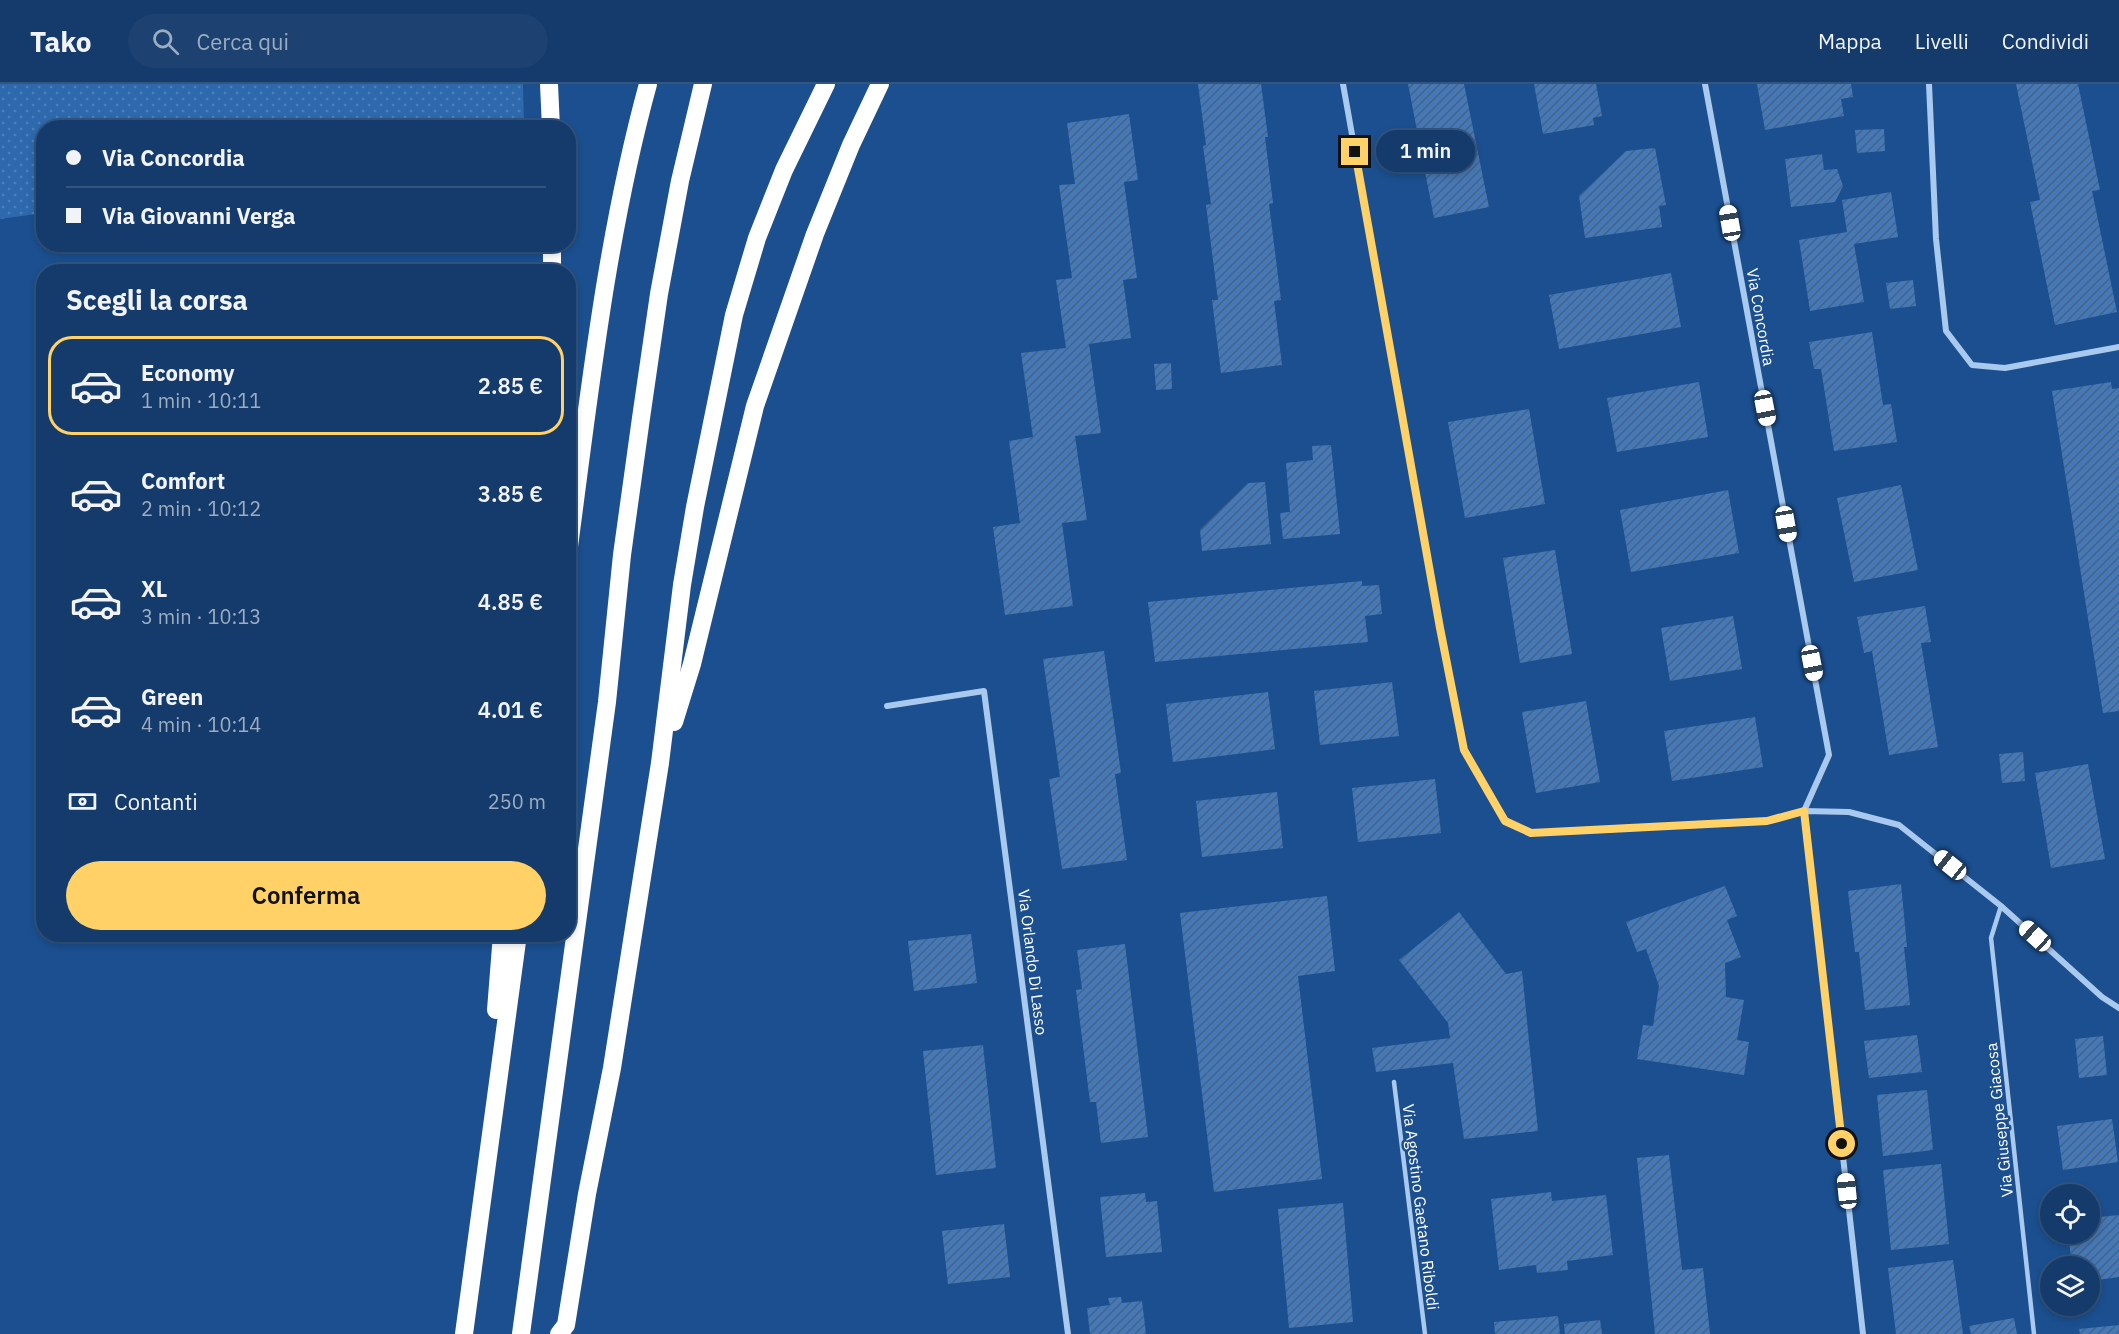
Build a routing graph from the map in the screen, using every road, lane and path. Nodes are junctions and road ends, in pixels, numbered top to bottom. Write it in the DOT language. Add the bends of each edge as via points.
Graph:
graph roads {
  1 [pos="549,84"];
  2 [pos="648,84"];
  3 [pos="703,84"];
  4 [pos="826,84"];
  5 [pos="880,84"];
  6 [pos="1342,84"];
  7 [pos="1705,84"];
  8 [pos="1929,84"];
  9 [pos="551,120"];
  10 [pos="2119,347"];
  11 [pos="576,495"];
  12 [pos="887,706"];
  13 [pos="660,764"];
  14 [pos="1804,811"];
  15 [pos="2001,906"];
  16 [pos="576,933"];
  17 [pos="501,942"];
  18 [pos="517,942"];
  19 [pos="575,942"];
  20 [pos="2119,1008"];
  21 [pos="1394,1082"];
  22 [pos="482,1204"];
  23 [pos="464,1334"];
  24 [pos="521,1334"];
  25 [pos="559,1334"];
  26 [pos="1068,1334"];
  27 [pos="1425,1334"];
  28 [pos="1863,1334"];
  29 [pos="2034,1334"];
  1 -- 9 [label="highway"];
  2 -- 11 [label="highway" via="614,241"];
  3 -- 16 [label="highway" via="659,294 622,555 606,714"];
  4 -- 13 [label="highway" via="784,170 757,238 734,315 682,585"];
  5 -- 13 [label="highway" via="815,234 754,406 692,664"];
  6 -- 14 [label="street" via="1464,750 1505,821 1531,833 1767,821"];
  7 -- 14 [label="street, Via Concordia" via="1829,755"];
  8 -- 10 [label="street" via="1936,239 1946,331 1972,365 2005,368"];
  12 -- 26 [label="street, Via Orlando Di Lasso" via="984,691"];
  13 -- 25 [label="highway" via="612,1068 566,1325"];
  14 -- 15 [label="street" via="1849,812 1899,825"];
  14 -- 28 [label="street"];
  15 -- 20 [label="street"];
  15 -- 29 [label="lane, Via Giuseppe Giacosa" via="1991,938"];
  17 -- 22 [label="highway"];
  18 -- 22 [label="highway"];
  19 -- 24 [label="highway"];
  21 -- 27 [label="lane, Via Agostino Gaetano Riboldi"];
  22 -- 23 [label="highway"];
}
